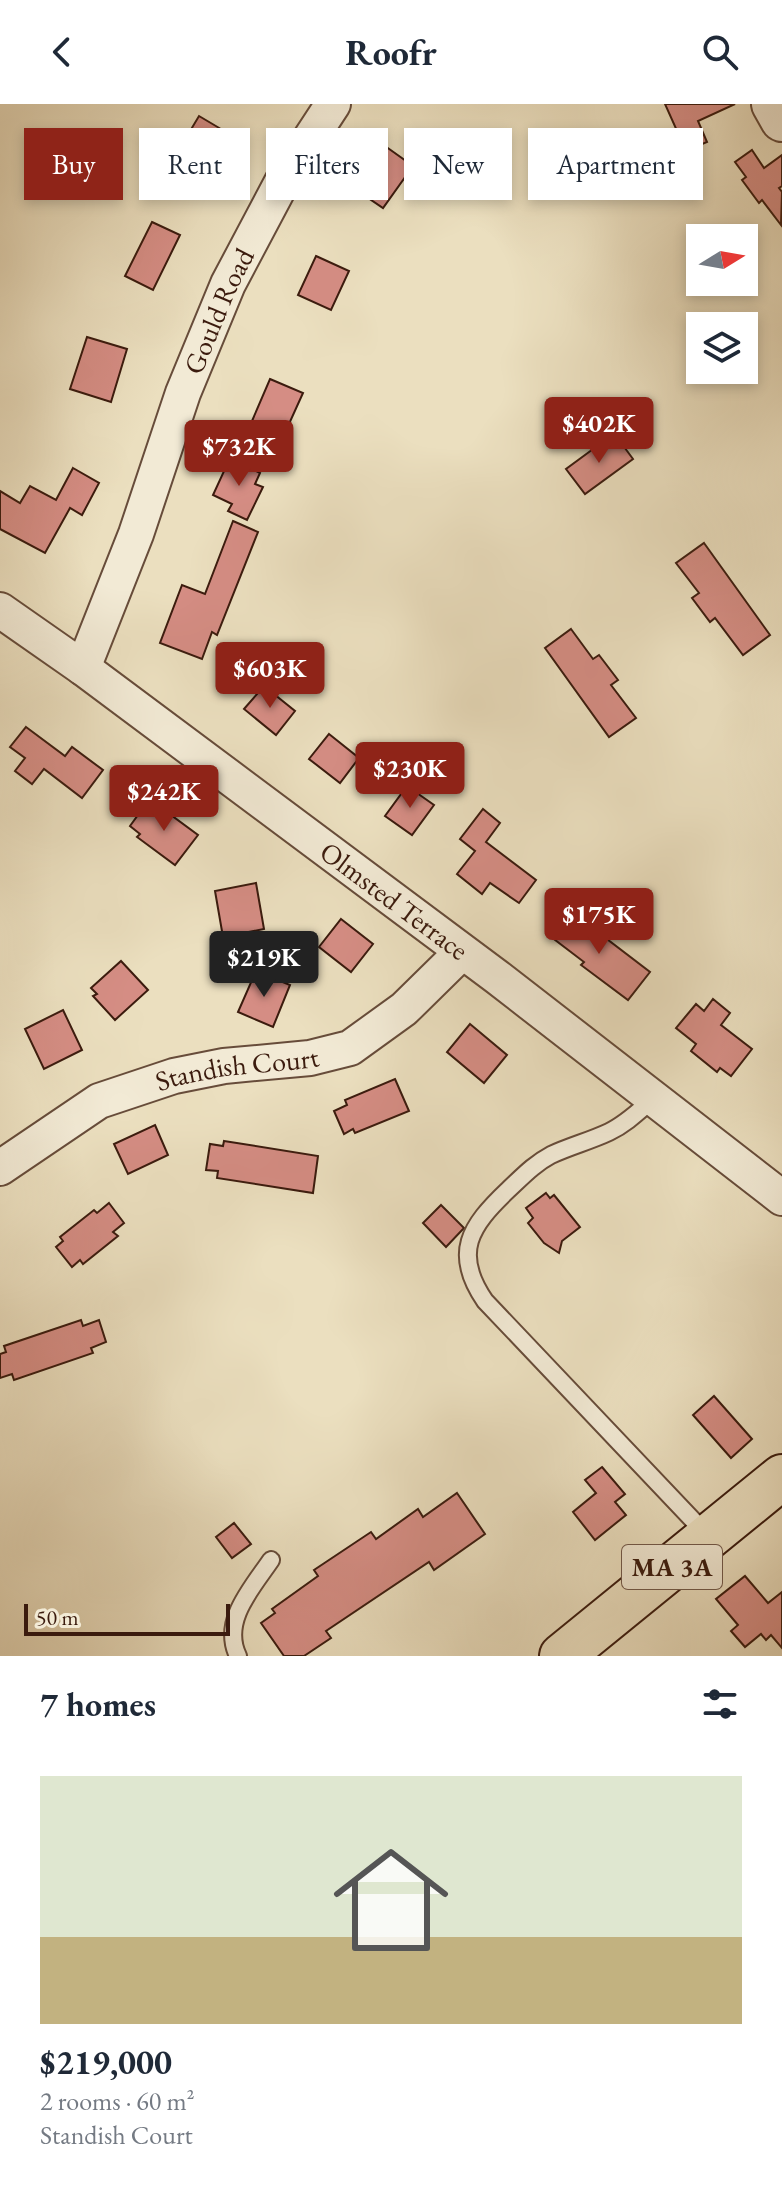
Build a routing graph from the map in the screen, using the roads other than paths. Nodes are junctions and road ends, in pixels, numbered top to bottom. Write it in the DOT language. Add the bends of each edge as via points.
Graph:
graph roads {
  1 [pos="333,104"];
  2 [pos="773,104"];
  3 [pos="782,120"];
  4 [pos="0,610"];
  5 [pos="83,668"];
  6 [pos="462,952"];
  7 [pos="653,1099"];
  8 [pos="0,1168"];
  9 [pos="782,1198"];
  10 [pos="782,1477"];
  11 [pos="709,1537"];
  12 [pos="271,1560"];
  13 [pos="238,1656"];
  14 [pos="562,1656"];
  1 -- 5 [label="street, Gould Road" via="282,182 228,284"];
  2 -- 3 [label="street"];
  4 -- 5 [label="street, Olmsted Terrace"];
  5 -- 6 [label="street, Olmsted Terrace"];
  6 -- 7 [label="street, Olmsted Terrace"];
  6 -- 8 [label="street, Standish Court" via="404,1009 350,1048 174,1076 99,1101"];
  7 -- 9 [label="street, Olmsted Terrace"];
  7 -- 11 [label="lane" via="610,1132 531,1167 484,1212 472,1234 468,1259 472,1281 485,1301"];
  10 -- 11 [label="main road, MA 3A"];
  11 -- 14 [label="main road, MA 3A"];
  12 -- 13 [label="lane" via="232,1626"];
}
